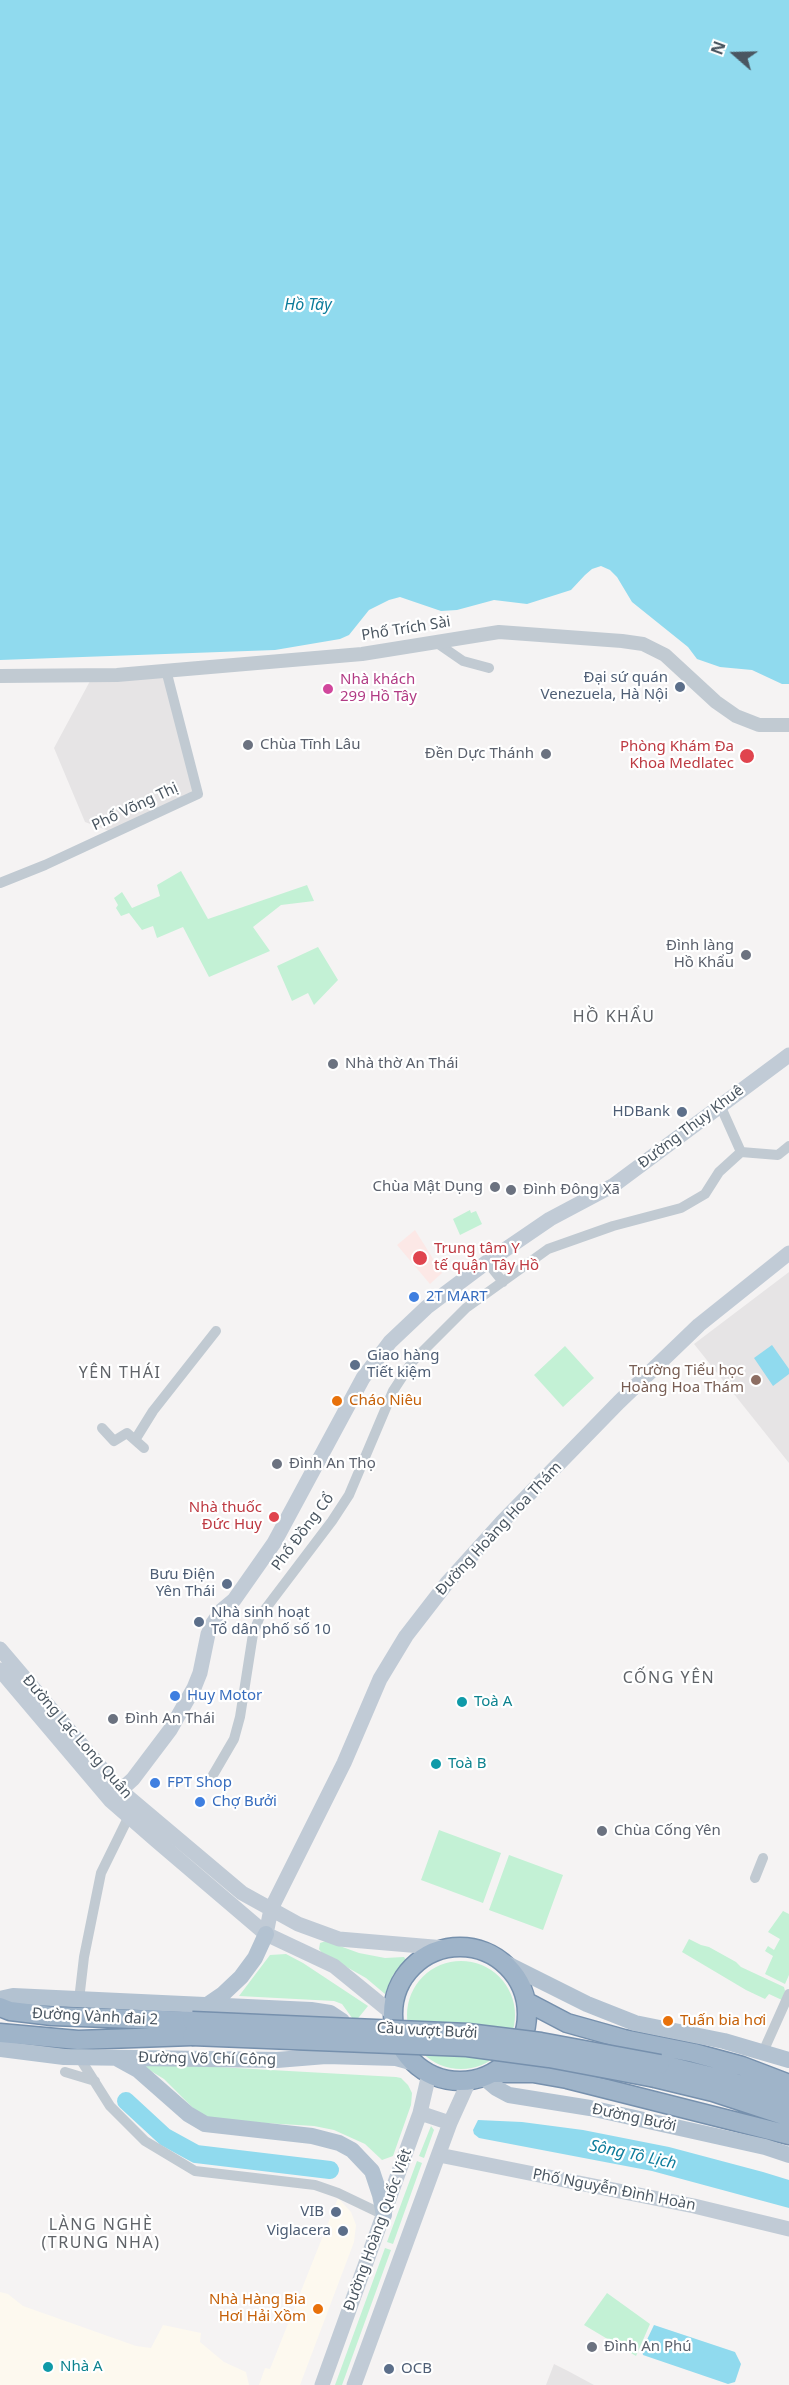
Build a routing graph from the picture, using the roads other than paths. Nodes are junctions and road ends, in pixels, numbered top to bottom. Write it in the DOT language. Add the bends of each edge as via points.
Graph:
graph roads {
  1 [pos="434,641"];
  2 [pos="489,668"];
  3 [pos="166,670"];
  4 [pos="0,676"];
  5 [pos="789,725"];
  6 [pos="0,883"];
  7 [pos="789,1055"];
  8 [pos="720,1105"];
  9 [pos="789,1146"];
  10 [pos="741,1152"];
  11 [pos="789,1253"];
  12 [pos="487,1262"];
  13 [pos="503,1282"];
  14 [pos="216,1331"];
  15 [pos="102,1428"];
  16 [pos="135,1440"];
  17 [pos="144,1448"];
  18 [pos="0,1649"];
  19 [pos="0,1670"];
  20 [pos="213,1775"];
  21 [pos="116,1795"];
  22 [pos="129,1816"];
  23 [pos="763,1858"];
  24 [pos="755,1878"];
  25 [pos="271,1909"];
  26 [pos="266,1934"];
  27 [pos="445,1948"];
  28 [pos="505,1963"];
  29 [pos="789,1994"];
  30 [pos="0,1999"];
  31 [pos="79,2000"];
  32 [pos="526,2002"];
  33 [pos="207,2005"];
  34 [pos="0,2007"];
  35 [pos="393,2014"];
  36 [pos="192,2029"];
  37 [pos="0,2033"];
  38 [pos="0,2049"];
  39 [pos="763,2052"];
  40 [pos="79,2056"];
  41 [pos="326,2056"];
  42 [pos="115,2057"];
  43 [pos="789,2060"];
  44 [pos="414,2063"];
  45 [pos="657,2071"];
  46 [pos="65,2072"];
  47 [pos="429,2074"];
  48 [pos="481,2077"];
  49 [pos="95,2081"];
  50 [pos="789,2084"];
  51 [pos="789,2100"];
  52 [pos="420,2113"];
  53 [pos="789,2117"];
  54 [pos="450,2123"];
  55 [pos="789,2135"];
  56 [pos="439,2155"];
  57 [pos="789,2155"];
  58 [pos="384,2215"];
  59 [pos="789,2229"];
  60 [pos="322,2385"];
  61 [pos="354,2385"];
  1 -- 2 [label="street" via="463,661"];
  1 -- 3 [label="street, Phố Trích Sài" via="362,654"];
  1 -- 5 [label="street, Phố Trích Sài" via="499,632 633,642 666,655 736,716 759,725"];
  3 -- 4 [label="street, Phố Trích Sài"];
  3 -- 6 [label="street, Phố Võng Thị" via="198,794"];
  7 -- 8 [label="main road, Đường Thụy Khuê"];
  8 -- 10 [label="street"];
  8 -- 12 [label="main road, Đường Thụy Khuê" via="615,1185 550,1219"];
  9 -- 10 [label="street" via="778,1155"];
  10 -- 13 [label="street, Phố Đồng Cổ" via="694,1202 548,1249"];
  11 -- 25 [label="main road, Đường Hoàng Hoa Thám" via="699,1325 502,1522 447,1583 380,1678 344,1763"];
  12 -- 13 [label="street"];
  12 -- 21 [label="main road, Đường Thụy Khuê" via="406,1325 374,1361 274,1543 213,1623 201,1673 170,1730"];
  13 -- 20 [label="street, Phố Đồng Cổ" via="451,1321 412,1362 393,1391 349,1495 268,1602 253,1634 234,1739"];
  14 -- 16 [label="street"];
  15 -- 16 [label="street" via="114,1441 127,1433"];
  16 -- 17 [label="street"];
  18 -- 21 [label="main road, Đường Lạc Long Quân"];
  19 -- 21 [label="main road, Đường Lạc Long Quân"];
  21 -- 22 [label="main road, Đường Lạc Long Quân"];
  21 -- 25 [label="main road, Đường Lạc Long Quân" via="242,1893"];
  22 -- 26 [label="main road, Đường Lạc Long Quân"];
  22 -- 31 [label="street" via="101,1873"];
  23 -- 24 [label="street"];
  25 -- 26 [label="main road, Đường Hoàng Hoa Thám"];
  25 -- 27 [label="main road" via="339,1939"];
  26 -- 33 [label="main road" via="241,1977"];
  26 -- 35 [label="main road" via="334,1966"];
  27 -- 28 [label="highway" via="477,1948"];
  27 -- 35 [label="highway" via="428,1954 408,1972 395,1996"];
  28 -- 32 [label="highway" via="522,1987"];
  28 -- 39 [label="main road" via="635,2023"];
  29 -- 39 [label="street"];
  30 -- 31 [label="main road" via="13,1996"];
  31 -- 33 [label="main road"];
  32 -- 48 [label="highway" via="528,2016 521,2043 508,2060"];
  32 -- 50 [label="highway" via="567,2023 742,2066"];
  33 -- 41 [label="main road" via="330,2013 342,2021 343,2041"];
  34 -- 36 [label="highway, Đường Vành đai 2" via="52,2016"];
  35 -- 44 [label="highway" via="402,2049"];
  36 -- 37 [label="highway, Đường Vành đai 2" via="78,2040"];
  36 -- 45 [label="highway, Cầu vượt Bưởi, bridge" via="468,2032 541,2042"];
  38 -- 40 [label="main road, Đường Võ Chí Công"];
  39 -- 43 [label="main road"];
  40 -- 42 [label="main road, Đường Võ Chí Công"];
  40 -- 49 [label="street"];
  41 -- 42 [label="main road, Đường Võ Chí Công" via="277,2060"];
  41 -- 44 [label="main road, Đường Võ Chí Công" via="396,2058"];
  42 -- 58 [label="main road" via="138,2070 205,2124 312,2136 339,2143 372,2171"];
  44 -- 47 [label="highway"];
  45 -- 51 [label="highway" via="726,2080"];
  45 -- 53 [label="highway"];
  46 -- 49 [label="street"];
  47 -- 48 [label="highway" via="443,2079"];
  47 -- 52 [label="main road, Đường Hoàng Quốc Việt"];
  48 -- 54 [label="main road, Đường Hoàng Quốc Việt"];
  48 -- 55 [label="highway" via="533,2073 567,2079"];
  48 -- 57 [label="main road, Đường Bưởi" via="509,2095 590,2108"];
  49 -- 58 [label="street" via="110,2106 145,2141 195,2171 315,2185"];
  52 -- 54 [label="main road"];
  52 -- 58 [label="main road, Đường Hoàng Quốc Việt"];
  54 -- 56 [label="main road, Đường Hoàng Quốc Việt"];
  56 -- 59 [label="main road, Phố Nguyễn Đình Hoàn"];
  56 -- 61 [label="main road, Đường Hoàng Quốc Việt"];
  58 -- 60 [label="main road, Đường Hoàng Quốc Việt"];
}
